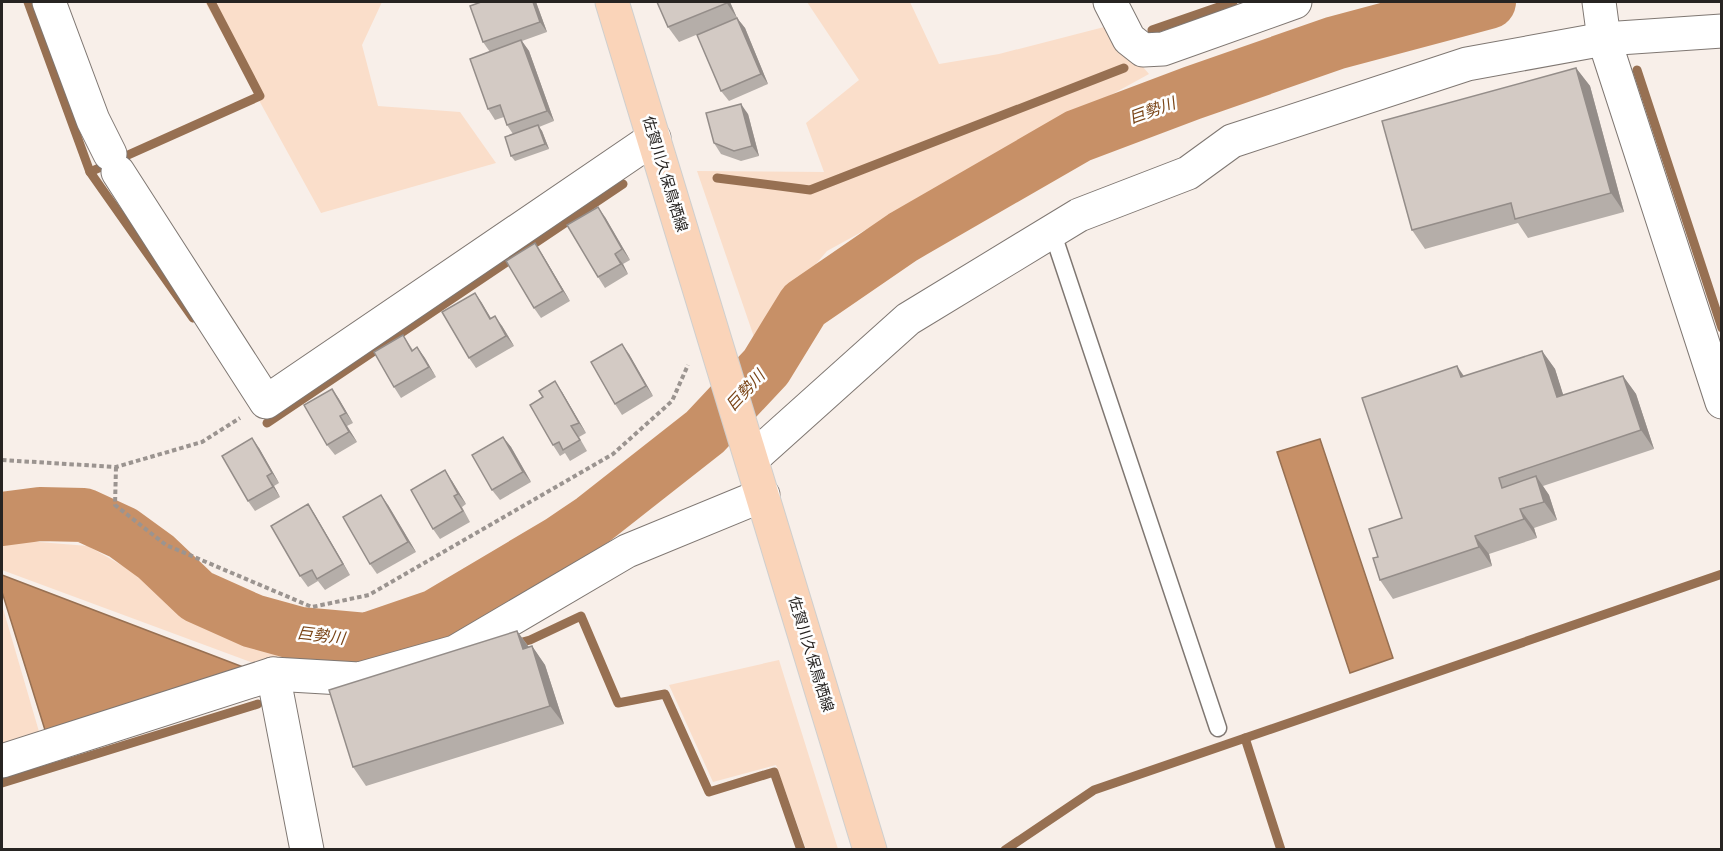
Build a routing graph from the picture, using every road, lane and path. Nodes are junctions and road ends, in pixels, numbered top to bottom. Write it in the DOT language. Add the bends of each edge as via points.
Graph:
graph roads {
  1 [pos="49,2"];
  2 [pos="612,2"];
  3 [pos="1110,2"];
  4 [pos="1295,2"];
  5 [pos="1599,2"];
  6 [pos="1722,31"];
  7 [pos="1604,39"];
  8 [pos="654,138"];
  9 [pos="1052,231"];
  10 [pos="717,347"];
  11 [pos="266,402"];
  12 [pos="1722,402"];
  13 [pos="752,459"];
  14 [pos="2,460"];
  15 [pos="116,467"];
  16 [pos="763,495"];
  17 [pos="273,674"];
  18 [pos="1218,728"];
  19 [pos="2,761"];
  20 [pos="307,849"];
  21 [pos="870,849"];
  1 -- 11 [label="street" via="93,120 114,163"];
  2 -- 8 [label="main road, 佐賀川久保鳥栖線"];
  3 -- 4 [label="street" via="1130,39 1143,50 1163,49"];
  5 -- 7 [label="street"];
  6 -- 7 [label="street"];
  7 -- 9 [label="street" via="1467,64 1232,141 1188,173 1079,215"];
  7 -- 12 [label="street"];
  8 -- 10 [label="main road, 佐賀川久保鳥栖線"];
  8 -- 11 [label="street"];
  9 -- 13 [label="street" via="908,319"];
  9 -- 18 [label="lane"];
  10 -- 13 [label="main road, 佐賀川久保鳥栖線"];
  10 -- 15 [label="path" via="692,357 672,401 613,454 369,595 312,607 166,545 115,505"];
  11 -- 15 [label="path" via="202,442"];
  13 -- 16 [label="main road, 佐賀川久保鳥栖線"];
  14 -- 15 [label="path"];
  16 -- 17 [label="street" via="627,551 455,652 359,679"];
  16 -- 21 [label="main road, 佐賀川久保鳥栖線"];
  17 -- 19 [label="street"];
  17 -- 20 [label="street"];
}
